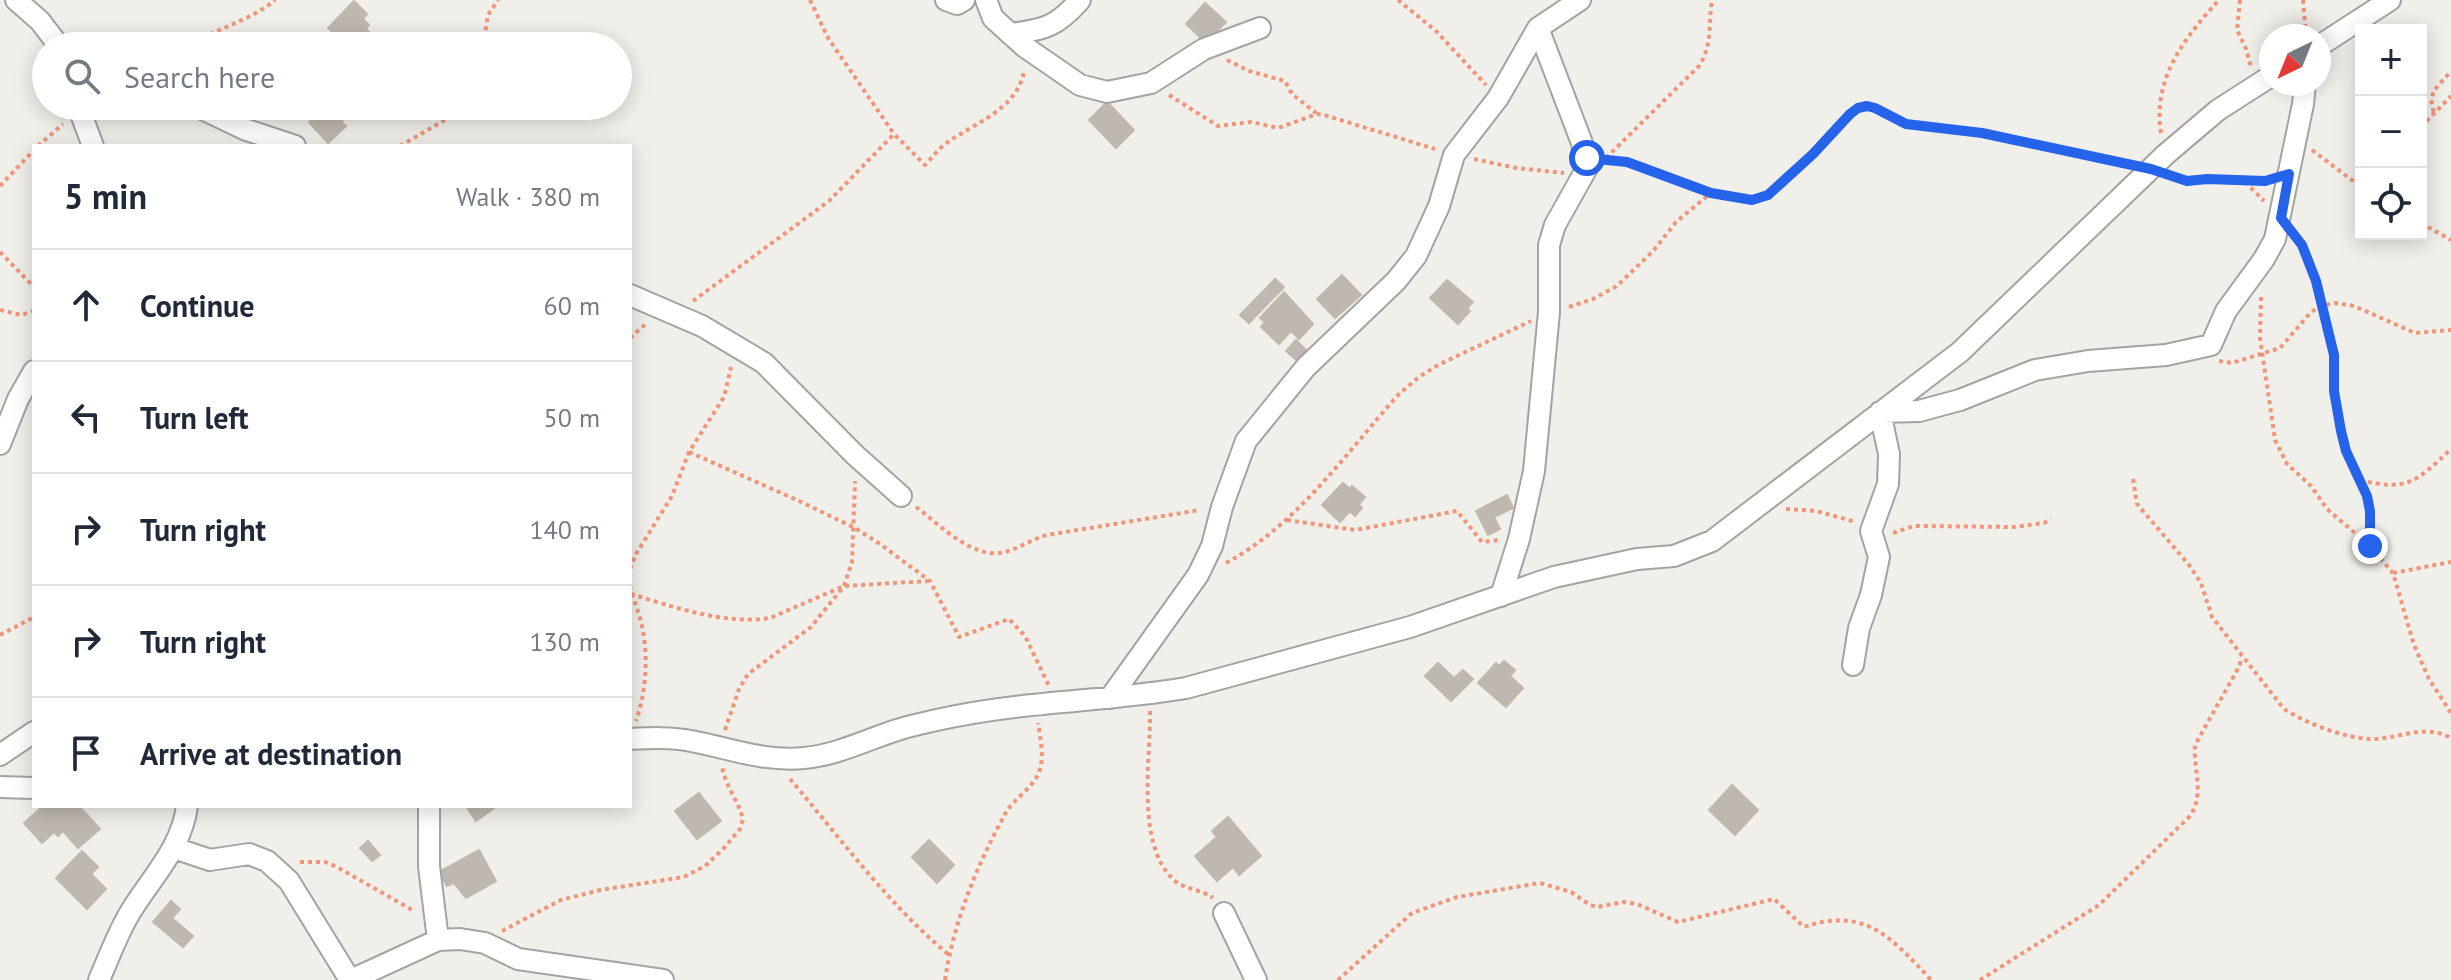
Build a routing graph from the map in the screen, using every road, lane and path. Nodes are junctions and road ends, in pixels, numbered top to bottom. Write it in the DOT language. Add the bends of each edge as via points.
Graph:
graph roads {
  1 [pos="16,0"];
  2 [pos="275,0"];
  3 [pos="498,0"];
  4 [pos="810,0"];
  5 [pos="946,0"];
  6 [pos="964,0"];
  7 [pos="986,0"];
  8 [pos="1080,0"];
  9 [pos="1398,0"];
  10 [pos="1580,0"];
  11 [pos="1712,0"];
  12 [pos="2219,0"];
  13 [pos="2240,0"];
  14 [pos="2303,0"];
  15 [pos="2390,0"];
  16 [pos="2305,24"];
  17 [pos="1260,28"];
  18 [pos="1538,28"];
  19 [pos="50,32"];
  20 [pos="212,32"];
  21 [pos="485,32"];
  22 [pos="2331,38"];
  23 [pos="1018,40"];
  24 [pos="1204,49"];
  25 [pos="2451,71"];
  26 [pos="2259,73"];
  27 [pos="1151,83"];
  28 [pos="2259,84"];
  29 [pos="2303,96"];
  30 [pos="2451,96"];
  31 [pos="1498,98"];
  32 [pos="2434,112"];
  33 [pos="1317,114"];
  34 [pos="67,120"];
  35 [pos="83,120"];
  36 [pos="225,120"];
  37 [pos="445,120"];
  38 [pos="2427,120"];
  39 [pos="894,134"];
  40 [pos="2296,138"];
  41 [pos="40,144"];
  42 [pos="92,144"];
  43 [pos="289,144"];
  44 [pos="403,144"];
  45 [pos="32,152"];
  46 [pos="1454,155"];
  47 [pos="2158,162"];
  48 [pos="1592,164"];
  49 [pos="2289,174"];
  50 [pos="2355,182"];
  51 [pos="0,186"];
  52 [pos="1711,193"];
  53 [pos="2281,218"];
  54 [pos="2427,226"];
  55 [pos="2451,240"];
  56 [pos="0,252"];
  57 [pos="32,285"];
  58 [pos="2262,294"];
  59 [pos="632,296"];
  60 [pos="2321,306"];
  61 [pos="0,310"];
  62 [pos="32,312"];
  63 [pos="1549,312"];
  64 [pos="675,314"];
  65 [pos="2451,330"];
  66 [pos="727,341"];
  67 [pos="2211,345"];
  68 [pos="2263,353"];
  69 [pos="32,374"];
  70 [pos="1880,412"];
  71 [pos="0,444"];
  72 [pos="2451,449"];
  73 [pos="689,452"];
  74 [pos="855,455"];
  75 [pos="2133,479"];
  76 [pos="2360,480"];
  77 [pos="901,496"];
  78 [pos="1222,507"];
  79 [pos="1782,509"];
  80 [pos="2051,519"];
  81 [pos="1287,520"];
  82 [pos="855,528"];
  83 [pos="1871,531"];
  84 [pos="1519,539"];
  85 [pos="2370,546"];
  86 [pos="2451,562"];
  87 [pos="632,564"];
  88 [pos="2393,573"];
  89 [pos="1198,575"];
  90 [pos="930,581"];
  91 [pos="844,586"];
  92 [pos="632,594"];
  93 [pos="1501,596"];
  94 [pos="632,597"];
  95 [pos="32,618"];
  96 [pos="0,635"];
  97 [pos="2240,655"];
  98 [pos="1853,665"];
  99 [pos="1150,694"];
  100 [pos="1110,698"];
  101 [pos="1045,703"];
  102 [pos="2451,713"];
  103 [pos="32,733"];
  104 [pos="632,733"];
  105 [pos="2451,738"];
  106 [pos="632,739"];
  107 [pos="720,747"];
  108 [pos="0,755"];
  109 [pos="774,759"];
  110 [pos="0,787"];
  111 [pos="32,788"];
  112 [pos="187,808"];
  113 [pos="429,808"];
  114 [pos="174,848"];
  115 [pos="267,861"];
  116 [pos="1224,913"];
  117 [pos="436,930"];
  118 [pos="485,943"];
  119 [pos="949,955"];
  120 [pos="99,980"];
  121 [pos="351,980"];
  122 [pos="663,980"];
  123 [pos="945,980"];
  124 [pos="1256,980"];
  125 [pos="1338,980"];
  126 [pos="1931,980"];
  127 [pos="1980,980"];
  1 -- 19 [label="street"];
  2 -- 20 [label="path" via="261,12"];
  3 -- 21 [label="path"];
  4 -- 39 [label="path" via="828,38"];
  5 -- 6 [label="street"];
  7 -- 23 [label="street" via="993,18"];
  8 -- 23 [label="street" via="1051,27"];
  9 -- 31 [label="path" via="1436,31"];
  10 -- 18 [label="street"];
  11 -- 48 [label="path" via="1710,42 1699,66"];
  12 -- 47 [label="path" via="2173,59 2164,81"];
  13 -- 26 [label="path" via="2237,30"];
  14 -- 16 [label="path"];
  15 -- 22 [label="street"];
  17 -- 24 [label="street"];
  18 -- 31 [label="street"];
  18 -- 48 [label="street"];
  23 -- 27 [label="street" via="1064,76 1093,90"];
  23 -- 39 [label="path" via="1024,75 1003,107 944,144 925,165"];
  24 -- 27 [label="street"];
  24 -- 33 [label="path" via="1285,81 1292,94"];
  25 -- 32 [label="path" via="2433,92"];
  27 -- 33 [label="path" via="1218,126 1251,122 1278,128"];
  28 -- 47 [label="street" via="2218,110"];
  29 -- 40 [label="street"];
  30 -- 32 [label="path"];
  31 -- 46 [label="street"];
  32 -- 38 [label="path"];
  33 -- 46 [label="path"];
  34 -- 41 [label="path"];
  35 -- 42 [label="street"];
  36 -- 43 [label="street"];
  37 -- 44 [label="path"];
  39 -- 64 [label="path" via="829,201"];
  40 -- 49 [label="street"];
  40 -- 50 [label="path"];
  45 -- 51 [label="path"];
  46 -- 48 [label="path" via="1516,168"];
  46 -- 78 [label="street" via="1416,256 1263,418 1246,441"];
  47 -- 49 [label="path" via="2187,181 2265,181"];
  47 -- 52 [label="path" via="1923,128 1867,106 1850,114 1768,195 1752,200"];
  47 -- 70 [label="street" via="1960,352"];
  48 -- 52 [label="path" via="1653,170"];
  48 -- 63 [label="street" via="1555,225 1549,245"];
  49 -- 53 [label="street"];
  52 -- 63 [label="path" via="1676,222 1617,286"];
  53 -- 60 [label="path" via="2310,261"];
  53 -- 67 [label="street" via="2264,259 2226,311"];
  54 -- 55 [label="path"];
  56 -- 57 [label="path"];
  58 -- 68 [label="path"];
  59 -- 64 [label="street"];
  60 -- 65 [label="path" via="2344,303 2415,333"];
  60 -- 68 [label="path" via="2280,348"];
  60 -- 76 [label="path" via="2334,355 2334,391 2344,441"];
  61 -- 62 [label="path"];
  63 -- 81 [label="path" via="1419,377"];
  63 -- 84 [label="street" via="1534,471"];
  64 -- 66 [label="street"];
  66 -- 73 [label="path" via="731,372 724,397"];
  66 -- 74 [label="street" via="764,363"];
  67 -- 68 [label="path" via="2223,363"];
  67 -- 70 [label="street" via="2035,370 1960,400 1919,411"];
  68 -- 85 [label="path" via="2280,453 2337,519"];
  69 -- 71 [label="street"];
  70 -- 83 [label="street" via="1889,454 1888,484"];
  70 -- 93 [label="street" via="1712,541 1674,556 1554,577"];
  72 -- 76 [label="path" via="2423,474 2399,486"];
  73 -- 82 [label="path"];
  73 -- 87 [label="path" via="672,496"];
  74 -- 77 [label="street"];
  74 -- 82 [label="path"];
  75 -- 97 [label="path" via="2137,504 2189,565 2212,617"];
  76 -- 85 [label="path" via="2370,511"];
  77 -- 78 [label="path" via="956,536 991,553 1047,535"];
  78 -- 89 [label="street"];
  79 -- 83 [label="path" via="1845,518"];
  80 -- 83 [label="path" via="2014,527 1914,526 1883,535"];
  81 -- 84 [label="path" via="1355,530 1457,511 1482,542"];
  81 -- 89 [label="path" via="1243,554"];
  82 -- 90 [label="path"];
  82 -- 91 [label="path"];
  83 -- 98 [label="street" via="1879,557"];
  84 -- 93 [label="street"];
  85 -- 88 [label="path"];
  86 -- 88 [label="path"];
  88 -- 102 [label="path" via="2421,663"];
  89 -- 100 [label="street"];
  90 -- 91 [label="path"];
  90 -- 101 [label="path" via="959,637 1009,619 1018,627 1036,657"];
  91 -- 92 [label="path" via="757,620 683,609"];
  91 -- 107 [label="path" via="811,627 748,674 732,703"];
  93 -- 99 [label="street" via="1410,627"];
  94 -- 104 [label="path" via="640,619 646,678"];
  95 -- 96 [label="path"];
  97 -- 105 [label="path" via="2284,709 2300,718 2369,739 2423,731"];
  97 -- 127 [label="path" via="2240,665 2195,745 2199,789 2190,816 2099,905"];
  99 -- 100 [label="street"];
  99 -- 116 [label="path" via="1147,810 1161,862 1176,882 1212,897"];
  100 -- 101 [label="street"];
  101 -- 109 [label="street" via="956,716 806,758"];
  101 -- 119 [label="path" via="1038,774 1006,811 984,855"];
  103 -- 108 [label="street"];
  106 -- 107 [label="street"];
  107 -- 109 [label="street"];
  107 -- 118 [label="path" via="723,775 743,819 733,838 705,866 684,877 561,900"];
  109 -- 119 [label="path" via="894,902"];
  110 -- 111 [label="street"];
  112 -- 114 [label="street"];
  113 -- 117 [label="street"];
  114 -- 115 [label="street" via="210,860 249,854"];
  114 -- 120 [label="street" via="130,913"];
  115 -- 117 [label="path" via="325,862"];
  115 -- 121 [label="street" via="289,881"];
  116 -- 124 [label="street"];
  117 -- 118 [label="street"];
  117 -- 121 [label="street"];
  118 -- 122 [label="street" via="518,959"];
  119 -- 123 [label="path"];
  125 -- 126 [label="path" via="1412,913 1457,897 1540,883 1597,907 1637,904 1678,922 1774,899 1804,927 1846,918 1881,934"];
}
